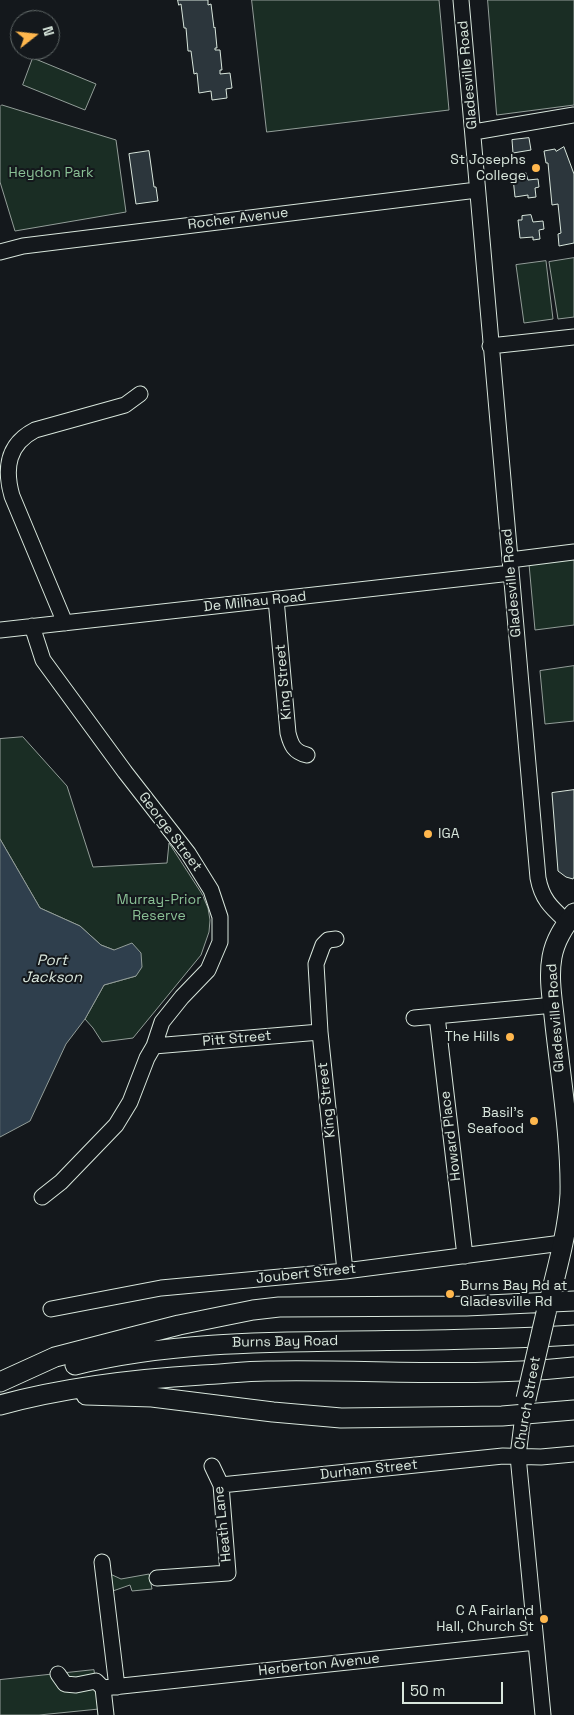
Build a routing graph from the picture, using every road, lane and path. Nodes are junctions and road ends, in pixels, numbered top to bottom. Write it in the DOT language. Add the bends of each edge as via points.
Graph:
graph roads {
  1 [pos="461,0"];
  2 [pos="574,115"];
  3 [pos="474,132"];
  4 [pos="477,190"];
  5 [pos="0,252"];
  6 [pos="574,337"];
  7 [pos="490,346"];
  8 [pos="140,394"];
  9 [pos="4,486"];
  10 [pos="574,552"];
  11 [pos="510,567"];
  12 [pos="276,599"];
  13 [pos="65,623"];
  14 [pos="32,626"];
  15 [pos="0,630"];
  16 [pos="307,755"];
  17 [pos="571,918"];
  18 [pos="336,939"];
  19 [pos="554,1005"];
  20 [pos="437,1016"];
  21 [pos="414,1018"];
  22 [pos="320,1032"];
  23 [pos="154,1046"];
  24 [pos="567,1076"];
  25 [pos="568,1152"];
  26 [pos="572,1186"];
  27 [pos="42,1196"];
  28 [pos="568,1244"];
  29 [pos="465,1256"];
  30 [pos="345,1271"];
  31 [pos="574,1301"];
  32 [pos="547,1308"];
  33 [pos="51,1309"];
  34 [pos="574,1335"];
  35 [pos="574,1367"];
  36 [pos="0,1382"];
  37 [pos="2,1404"];
  38 [pos="524,1407"];
  39 [pos="574,1410"];
  40 [pos="574,1454"];
  41 [pos="518,1456"];
  42 [pos="212,1466"];
  43 [pos="221,1485"];
  44 [pos="102,1562"];
  45 [pos="157,1578"];
  46 [pos="536,1642"];
  47 [pos="58,1674"];
  48 [pos="110,1688"];
  49 [pos="106,1715"];
  50 [pos="543,1715"];
  1 -- 3 [label="street, Gladesville Road"];
  2 -- 3 [label="street"];
  3 -- 4 [label="street, Gladesville Road"];
  4 -- 5 [label="street, Rocher Avenue" via="23,246"];
  4 -- 7 [label="street, Gladesville Road"];
  6 -- 7 [label="street"];
  7 -- 11 [label="street, Gladesville Road"];
  8 -- 9 [label="street" via="125,405 24,435 13,450"];
  9 -- 13 [label="street"];
  10 -- 11 [label="street, De Milhau Road"];
  11 -- 12 [label="street, De Milhau Road"];
  11 -- 17 [label="street, Gladesville Road" via="538,878 549,905"];
  12 -- 13 [label="street, De Milhau Road"];
  12 -- 16 [label="street, King Street" via="288,733 294,748"];
  13 -- 14 [label="street, De Milhau Road"];
  14 -- 15 [label="street, De Milhau Road"];
  14 -- 23 [label="street, George Street" via="43,660 188,853 211,890 220,917 220,942 208,970 162,1022"];
  17 -- 19 [label="main road, Gladesville Road" via="556,941 552,957"];
  18 -- 22 [label="street, King Street" via="328,940 323,946 316,964"];
  19 -- 20 [label="street"];
  19 -- 24 [label="main road, Gladesville Road"];
  20 -- 21 [label="street"];
  20 -- 29 [label="street, Howard Place"];
  22 -- 23 [label="street, Pitt Street"];
  22 -- 30 [label="street, King Street"];
  23 -- 27 [label="street, George Street" via="130,1102 116,1124 61,1182"];
  24 -- 25 [label="main road, Gladesville Road"];
  25 -- 26 [label="main road, Church Street"];
  26 -- 28 [label="main road, Church Street"];
  28 -- 29 [label="street, Joubert Street"];
  28 -- 32 [label="main road, Church Street"];
  29 -- 30 [label="street, Joubert Street"];
  30 -- 33 [label="street, Joubert Street" via="161,1288"];
  31 -- 32 [label="main road"];
  32 -- 36 [label="main road" via="279,1307 253,1310 179,1325 56,1357"];
  32 -- 38 [label="main road, Church Street, bridge"];
  34 -- 36 [label="main road, Burns Bay Road" via="192,1345 98,1359"];
  35 -- 37 [label="main road, Burns Bay Road" via="444,1373 266,1371 212,1374 112,1382 59,1390"];
  37 -- 38 [label="main road" via="86,1395 152,1397 341,1418"];
  38 -- 39 [label="main road"];
  38 -- 41 [label="street, Church Street"];
  40 -- 41 [label="street, Durham Street"];
  41 -- 43 [label="street, Durham Street"];
  41 -- 46 [label="street, Church Street"];
  42 -- 43 [label="street, Heath Lane"];
  43 -- 45 [label="street, Heath Lane" via="228,1573"];
  44 -- 48 [label="street"];
  46 -- 48 [label="street, Herberton Avenue"];
  46 -- 50 [label="street, Church Street"];
  47 -- 48 [label="street, Herberton Avenue" via="65,1684 96,1681"];
  48 -- 49 [label="street"];
}
